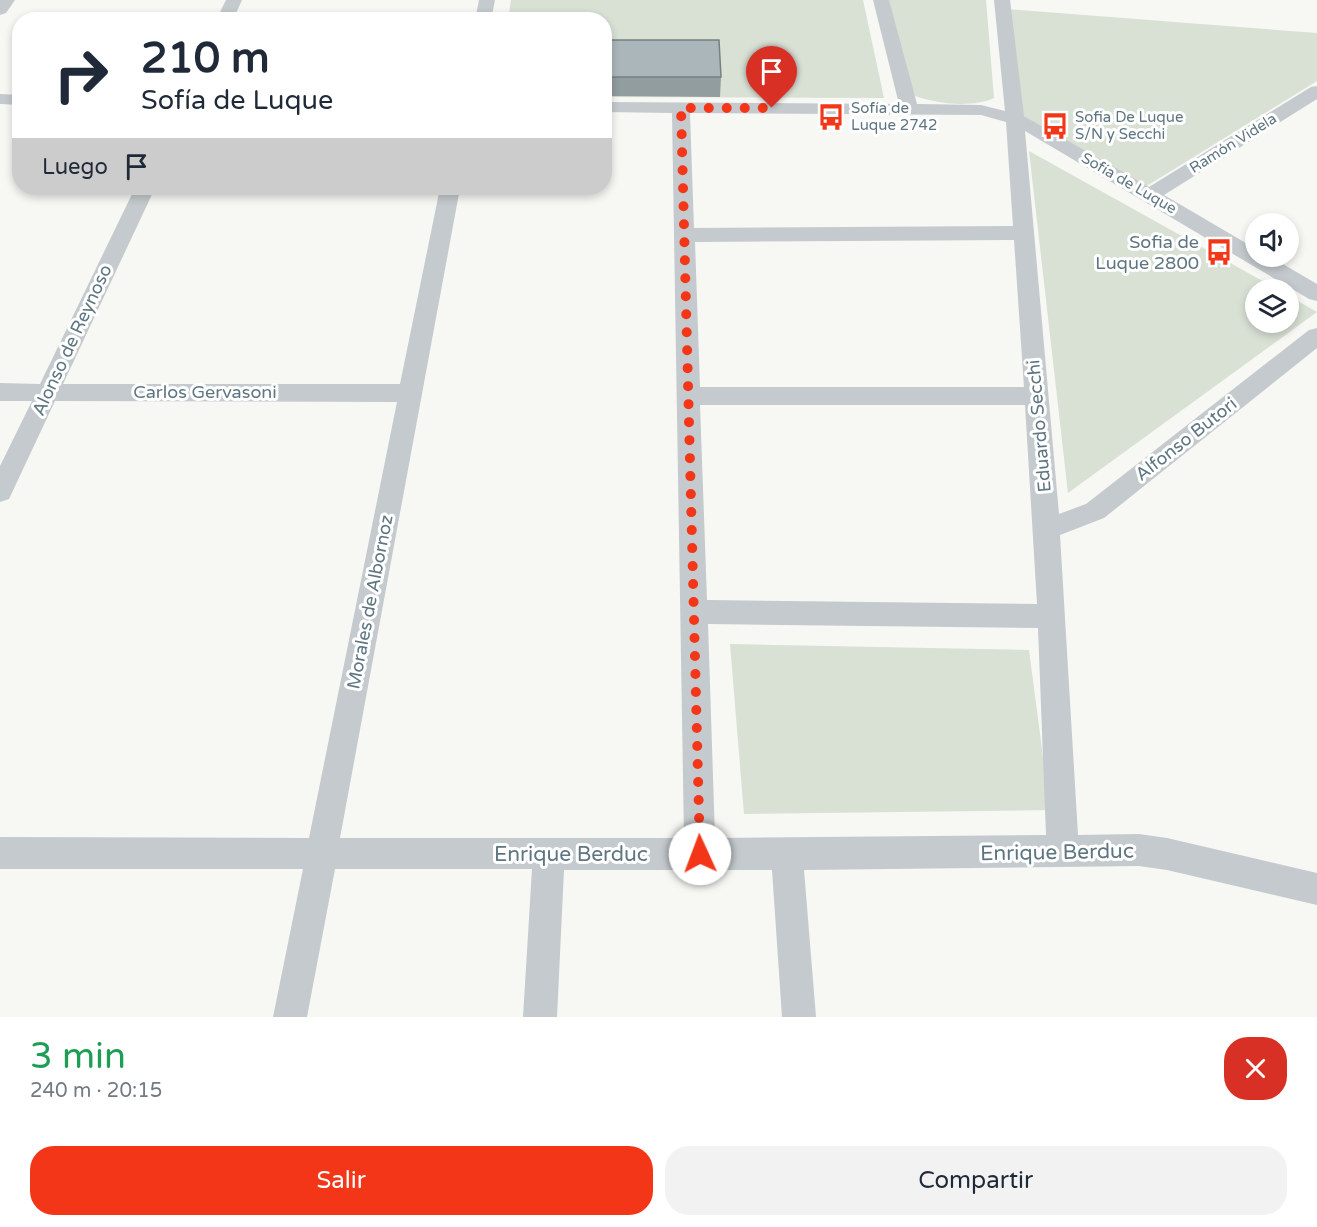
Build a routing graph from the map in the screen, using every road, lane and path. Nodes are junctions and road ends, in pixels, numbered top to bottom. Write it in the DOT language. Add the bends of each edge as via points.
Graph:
graph roads {
  1 [pos="7,0"];
  2 [pos="881,0"];
  3 [pos="1002,0"];
  4 [pos="0,10"];
  5 [pos="1317,91"];
  6 [pos="612,107"];
  7 [pos="681,108"];
  8 [pos="909,109"];
  9 [pos="1015,119"];
  10 [pos="142,195"];
  11 [pos="449,195"];
  12 [pos="1150,195"];
  13 [pos="1022,233"];
  14 [pos="684,235"];
  15 [pos="1317,294"];
  16 [pos="1317,336"];
  17 [pos="0,392"];
  18 [pos="47,392"];
  19 [pos="411,393"];
  20 [pos="688,396"];
  21 [pos="1037,396"];
  22 [pos="0,492"];
  23 [pos="1047,529"];
  24 [pos="694,612"];
  25 [pos="1052,616"];
  26 [pos="1063,852"];
  27 [pos="0,853"];
  28 [pos="322,854"];
  29 [pos="549,854"];
  30 [pos="700,854"];
  31 [pos="787,854"];
  32 [pos="1317,889"];
  33 [pos="290,1017"];
  34 [pos="540,1017"];
  35 [pos="799,1017"];
  1 -- 4 [label="street"];
  2 -- 8 [label="street"];
  3 -- 9 [label="street, Eduardo Secchi"];
  5 -- 12 [label="street, Ramón Videla"];
  6 -- 7 [label="street, Sofía de Luque"];
  7 -- 8 [label="street, Sofía de Luque"];
  7 -- 14 [label="street"];
  8 -- 9 [label="street, Sofía de Luque" via="981,110"];
  9 -- 12 [label="street, Sofía de Luque"];
  9 -- 13 [label="street, Eduardo Secchi"];
  10 -- 18 [label="street, Alonso de Reynoso"];
  11 -- 19 [label="street, Morales de Albornoz"];
  12 -- 15 [label="street, Sofía de Luque"];
  13 -- 14 [label="street"];
  13 -- 21 [label="street, Eduardo Secchi"];
  14 -- 20 [label="street"];
  16 -- 23 [label="street, Alfonso Butori" via="1095,511"];
  17 -- 18 [label="street, Carlos Gervasoni"];
  18 -- 19 [label="street, Carlos Gervasoni"];
  18 -- 22 [label="street, Alonso de Reynoso"];
  19 -- 28 [label="street, Morales de Albornoz"];
  20 -- 21 [label="street"];
  20 -- 24 [label="street"];
  21 -- 23 [label="street, Eduardo Secchi"];
  23 -- 25 [label="street, Eduardo Secchi"];
  24 -- 25 [label="street"];
  24 -- 30 [label="street"];
  25 -- 26 [label="street, Eduardo Secchi"];
  26 -- 31 [label="street, Enrique Berduc"];
  26 -- 32 [label="street, Enrique Berduc" via="1139,850 1167,854"];
  27 -- 28 [label="street, Enrique Berduc"];
  28 -- 29 [label="street, Enrique Berduc"];
  28 -- 33 [label="street, Morales de Albornoz"];
  29 -- 30 [label="street, Enrique Berduc"];
  29 -- 34 [label="street"];
  30 -- 31 [label="street, Enrique Berduc"];
  31 -- 35 [label="street"];
}
